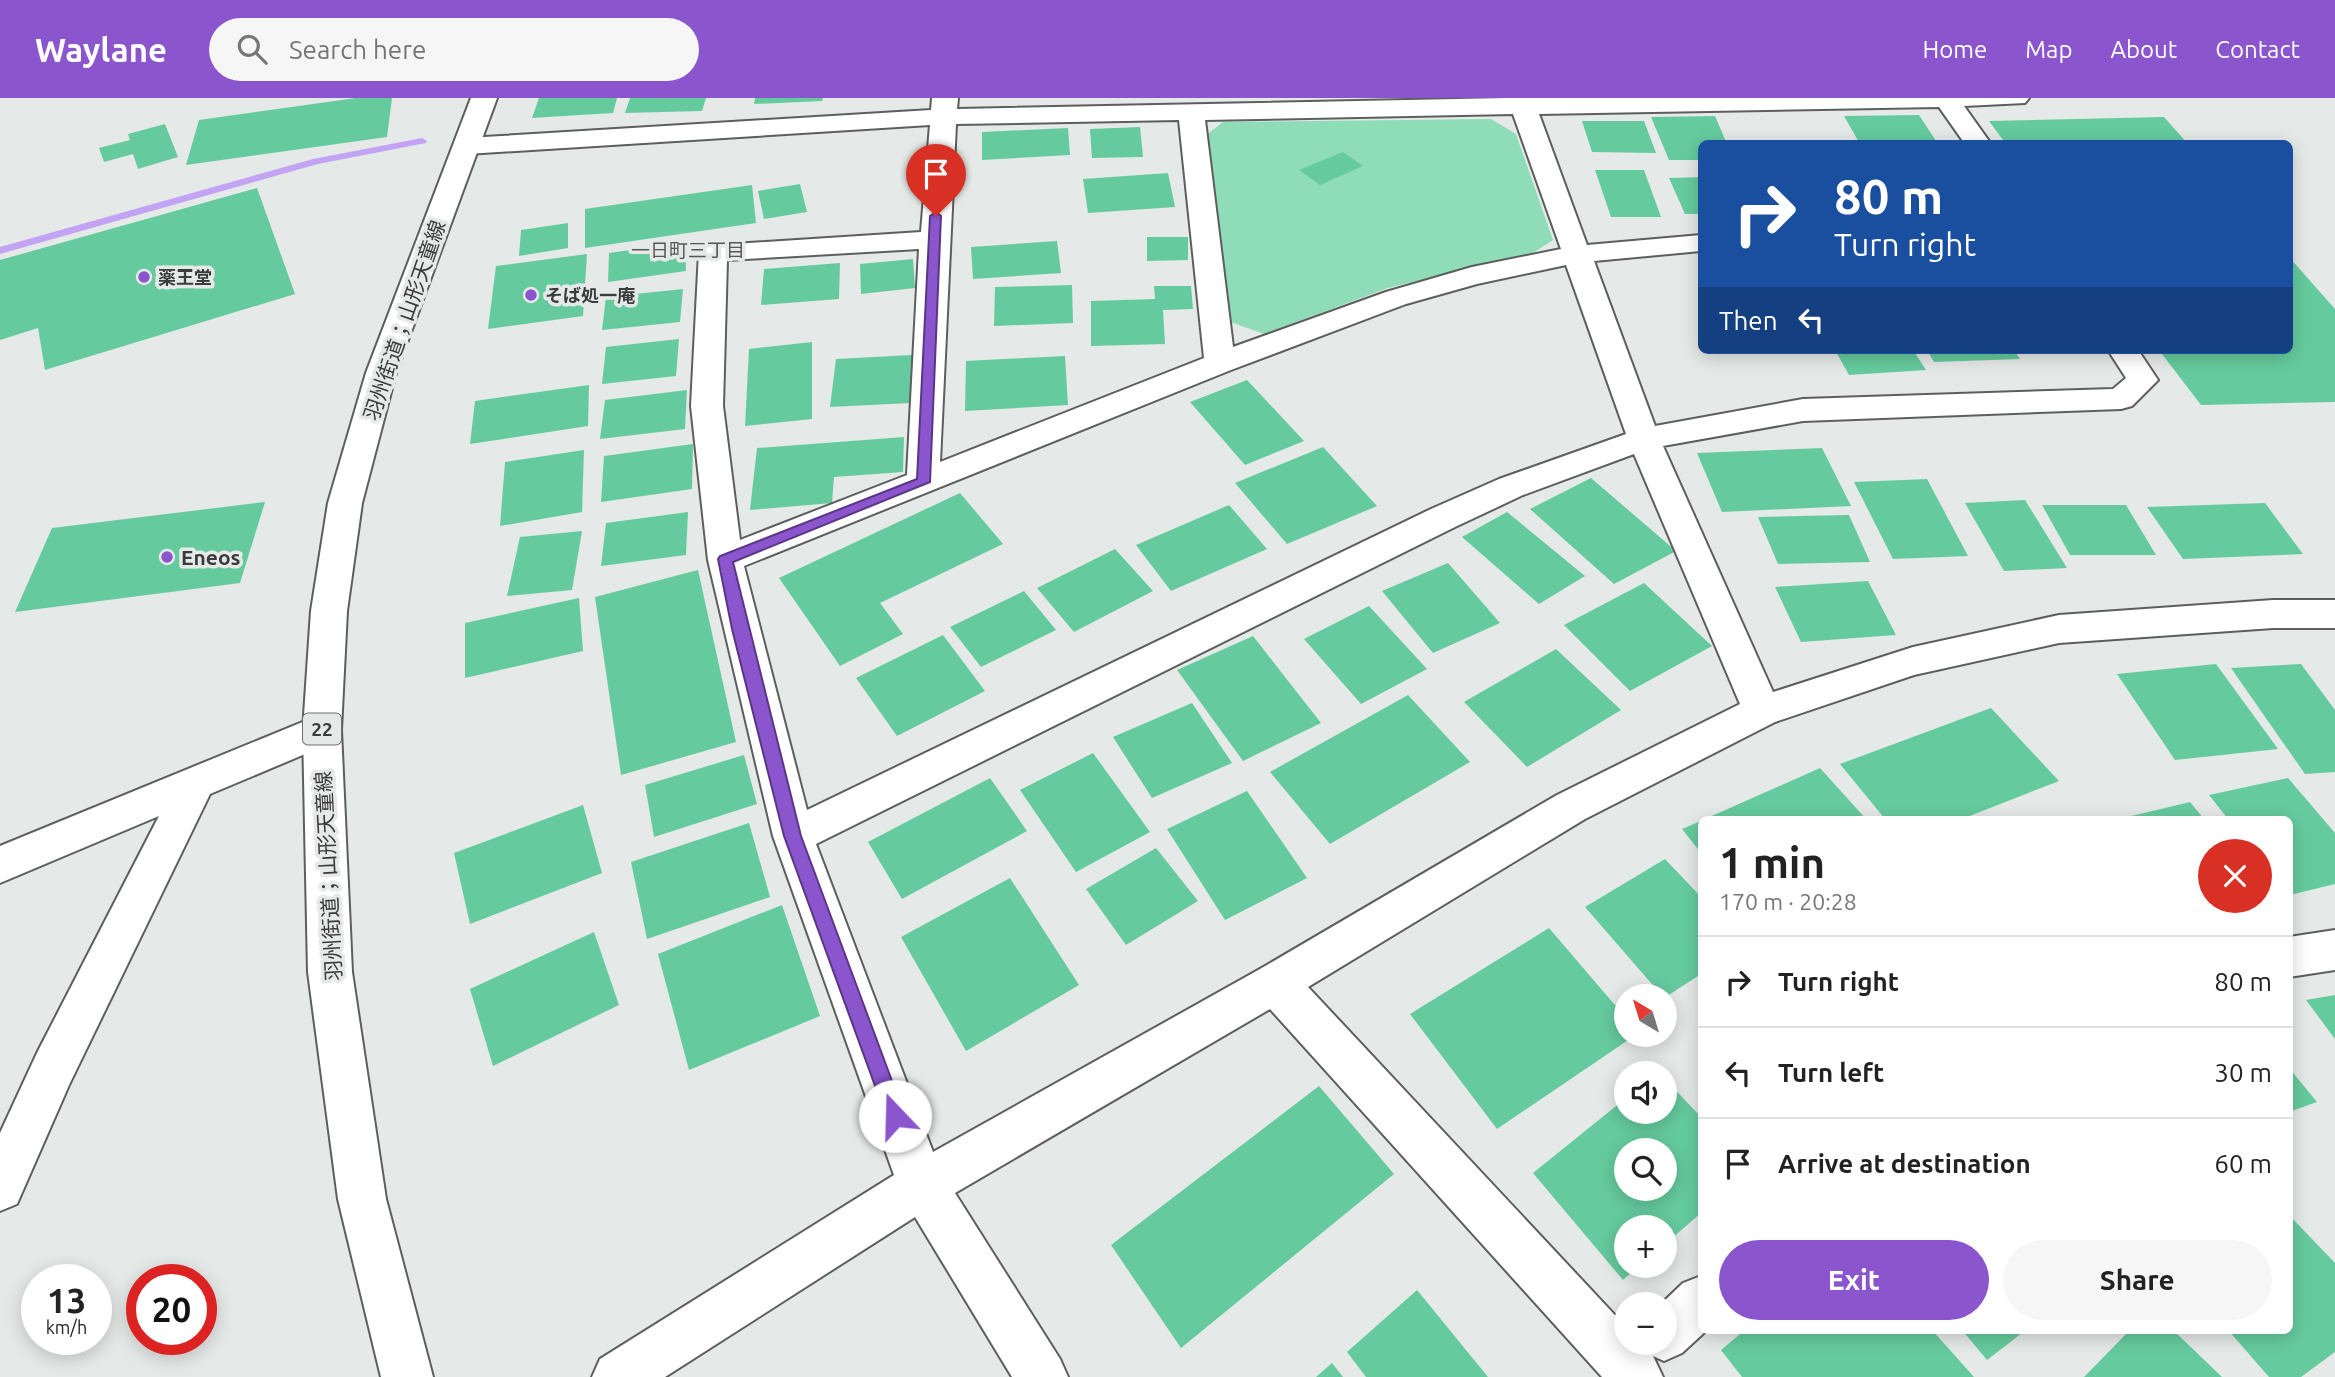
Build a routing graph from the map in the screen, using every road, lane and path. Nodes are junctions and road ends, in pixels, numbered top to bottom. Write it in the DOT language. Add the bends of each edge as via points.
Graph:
graph roads {
  1 [pos="484,98"];
  2 [pos="2016,98"];
  3 [pos="1946,99"];
  4 [pos="1521,102"];
  5 [pos="944,107"];
  6 [pos="1191,112"];
  7 [pos="1975,140"];
  8 [pos="467,146"];
  9 [pos="934,240"];
  10 [pos="1698,243"];
  11 [pos="1577,254"];
  12 [pos="2126,354"];
  13 [pos="1220,363"];
  14 [pos="1644,439"];
  15 [pos="923,482"];
  16 [pos="725,559"];
  17 [pos="2335,614"];
  18 [pos="1762,711"];
  19 [pos="322,730"];
  20 [pos="196,783"];
  21 [pos="793,836"];
  22 [pos="0,865"];
  23 [pos="2335,950"];
  24 [pos="2293,956"];
  25 [pos="1275,983"];
  26 [pos="922,1185"];
  27 [pos="0,1187"];
  28 [pos="1698,1304"];
  29 [pos="1614,1323"];
  30 [pos="1677,1325"];
  31 [pos="407,1377"];
  32 [pos="618,1377"];
  33 [pos="1042,1377"];
  1 -- 8 [label="main road, 羽州街道；山形天童線 / 22"];
  2 -- 3 [label="main road"];
  3 -- 4 [label="main road"];
  3 -- 7 [label="main road"];
  4 -- 6 [label="main road"];
  4 -- 11 [label="main road"];
  5 -- 6 [label="main road"];
  5 -- 8 [label="main road" via="721,119"];
  5 -- 9 [label="main road"];
  6 -- 13 [label="main road"];
  8 -- 19 [label="main road, 羽州街道；山形天童線 / 22" via="381,373 345,503 328,611"];
  9 -- 15 [label="main road"];
  9 -- 16 [label="main road" via="713,252 707,406"];
  10 -- 11 [label="main road"];
  11 -- 13 [label="main road" via="1396,298"];
  11 -- 14 [label="main road"];
  12 -- 14 [label="main road" via="2143,380 2121,399 1803,410"];
  13 -- 15 [label="main road"];
  14 -- 18 [label="main road"];
  14 -- 21 [label="main road" via="1511,487 1443,518"];
  15 -- 16 [label="main road"];
  16 -- 21 [label="main road"];
  17 -- 18 [label="main road" via="2059,629 1913,661"];
  18 -- 25 [label="main road" via="1572,807"];
  19 -- 20 [label="main road"];
  19 -- 31 [label="main road, 羽州街道；山形天童線 / 22" via="330,972 362,1199"];
  20 -- 22 [label="main road"];
  20 -- 27 [label="main road" via="53,1069"];
  21 -- 26 [label="main road"];
  23 -- 24 [label="main road"];
  25 -- 26 [label="main road"];
  25 -- 29 [label="main road"];
  26 -- 32 [label="main road"];
  26 -- 33 [label="main road"];
  28 -- 30 [label="main road"];
}
